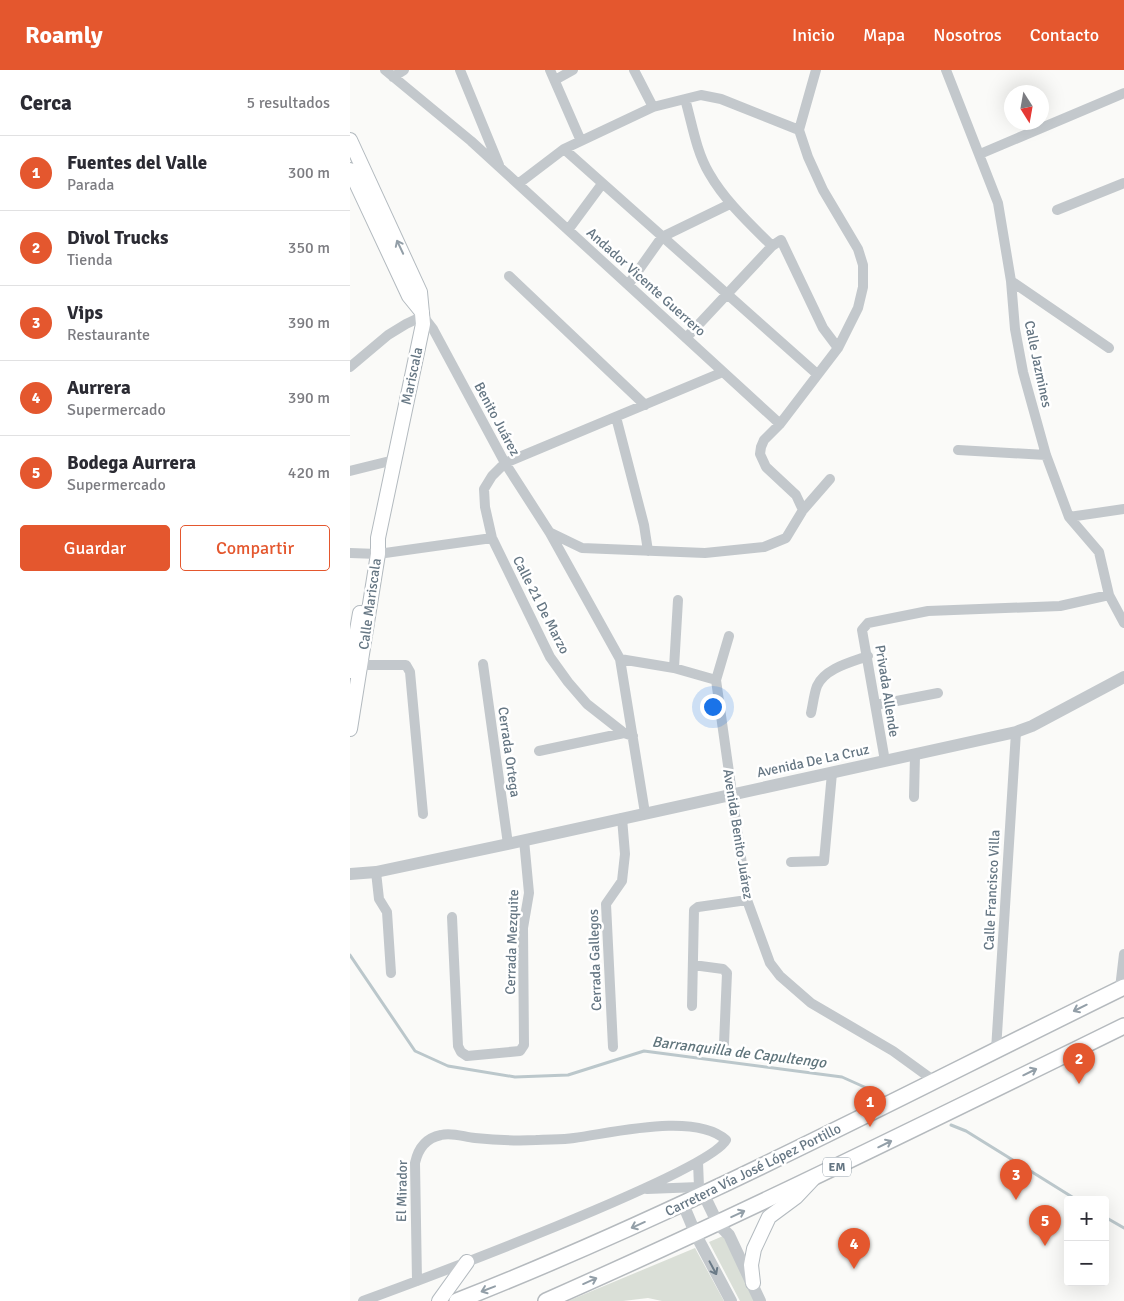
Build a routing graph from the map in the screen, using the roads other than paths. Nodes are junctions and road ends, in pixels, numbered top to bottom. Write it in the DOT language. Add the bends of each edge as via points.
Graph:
graph roads {
  1 [pos="404,70"];
  2 [pos="460,70"];
  3 [pos="573,70"];
  4 [pos="634,70"];
  5 [pos="816,70"];
  6 [pos="946,70"];
  7 [pos="389,73"];
  8 [pos="552,75"];
  9 [pos="1124,93"];
  10 [pos="685,99"];
  11 [pos="653,107"];
  12 [pos="799,130"];
  13 [pos="350,140"];
  14 [pos="581,141"];
  15 [pos="564,150"];
  16 [pos="980,154"];
  17 [pos="501,168"];
  18 [pos="350,170"];
  19 [pos="1124,183"];
  20 [pos="518,184"];
  21 [pos="602,184"];
  22 [pos="730,204"];
  23 [pos="1057,210"];
  24 [pos="568,230"];
  25 [pos="662,237"];
  26 [pos="776,243"];
  27 [pos="509,276"];
  28 [pos="1011,281"];
  29 [pos="628,285"];
  30 [pos="727,294"];
  31 [pos="423,314"];
  32 [pos="686,338"];
  33 [pos="838,348"];
  34 [pos="1109,348"];
  35 [pos="350,367"];
  36 [pos="723,372"];
  37 [pos="817,374"];
  38 [pos="644,404"];
  39 [pos="616,417"];
  40 [pos="780,424"];
  41 [pos="958,450"];
  42 [pos="1046,456"];
  43 [pos="394,460"];
  44 [pos="505,464"];
  45 [pos="350,471"];
  46 [pos="830,479"];
  47 [pos="1124,509"];
  48 [pos="803,510"];
  49 [pos="1069,517"];
  50 [pos="550,533"];
  51 [pos="492,538"];
  52 [pos="648,551"];
  53 [pos="350,553"];
  54 [pos="373,554"];
  55 [pos="1109,595"];
  56 [pos="678,600"];
  57 [pos="1124,623"];
  58 [pos="729,636"];
  59 [pos="868,656"];
  60 [pos="620,659"];
  61 [pos="482,664"];
  62 [pos="356,668"];
  63 [pos="674,668"];
  64 [pos="1124,677"];
  65 [pos="716,680"];
  66 [pos="938,693"];
  67 [pos="876,706"];
  68 [pos="811,713"];
  69 [pos="350,729"];
  70 [pos="1016,732"];
  71 [pos="628,734"];
  72 [pos="539,751"];
  73 [pos="915,755"];
  74 [pos="885,761"];
  75 [pos="832,772"];
  76 [pos="731,795"];
  77 [pos="914,797"];
  78 [pos="645,813"];
  79 [pos="423,814"];
  80 [pos="622,818"];
  81 [pos="524,840"];
  82 [pos="508,844"];
  83 [pos="791,862"];
  84 [pos="376,872"];
  85 [pos="350,874"];
  86 [pos="747,900"];
  87 [pos="452,917"];
  88 [pos="1124,954"];
  89 [pos="694,964"];
  90 [pos="391,973"];
  91 [pos="1122,988"];
  92 [pos="692,1006"];
  93 [pos="1124,1026"];
  94 [pos="724,1044"];
  95 [pos="613,1046"];
  96 [pos="996,1050"];
  97 [pos="933,1080"];
  98 [pos="698,1162"];
  99 [pos="813,1179"];
  100 [pos="643,1189"];
  101 [pos="701,1191"];
  102 [pos="683,1204"];
  103 [pos="718,1224"];
  104 [pos="696,1235"];
  105 [pos="467,1262"];
  106 [pos="417,1281"];
  107 [pos="753,1283"];
  108 [pos="363,1301"];
  109 [pos="439,1301"];
  110 [pos="457,1301"];
  111 [pos="546,1301"];
  112 [pos="731,1301"];
  113 [pos="760,1301"];
  1 -- 7 [label="street"];
  2 -- 17 [label="street"];
  3 -- 8 [label="street"];
  4 -- 11 [label="street"];
  5 -- 12 [label="street"];
  6 -- 16 [label="street, Calle Jazmines"];
  7 -- 17 [label="street, Andador Vicente Guerrero"];
  8 -- 14 [label="street"];
  9 -- 16 [label="street"];
  10 -- 11 [label="street"];
  10 -- 12 [label="street" via="701,96 722,99"];
  10 -- 22 [label="street" via="708,172"];
  11 -- 14 [label="street"];
  12 -- 33 [label="street" via="823,190 864,265 858,308"];
  31 -- 13 [label="main road, Mariscala, one-way" via="420,292"];
  14 -- 15 [label="street"];
  15 -- 20 [label="street"];
  15 -- 21 [label="street"];
  16 -- 28 [label="street, Calle Jazmines" via="998,203"];
  17 -- 20 [label="street, Andador Vicente Guerrero"];
  18 -- 31 [label="main road" via="409,296"];
  19 -- 23 [label="street"];
  20 -- 24 [label="street, Andador Vicente Guerrero"];
  21 -- 24 [label="street"];
  21 -- 25 [label="street"];
  22 -- 25 [label="street"];
  22 -- 26 [label="street"];
  24 -- 29 [label="street, Andador Vicente Guerrero"];
  25 -- 29 [label="street"];
  25 -- 30 [label="street"];
  26 -- 30 [label="street"];
  26 -- 33 [label="street" via="823,328"];
  27 -- 38 [label="street"];
  28 -- 34 [label="street"];
  28 -- 42 [label="street, Calle Jazmines" via="1014,329"];
  29 -- 32 [label="street, Andador Vicente Guerrero"];
  30 -- 32 [label="street"];
  30 -- 37 [label="street"];
  31 -- 35 [label="street" via="388,336"];
  31 -- 43 [label="main road, Mariscala"];
  31 -- 44 [label="street, Benito Juárez"];
  32 -- 36 [label="street, Andador Vicente Guerrero"];
  33 -- 37 [label="street"];
  36 -- 38 [label="street"];
  36 -- 40 [label="street, Andador Vicente Guerrero"];
  37 -- 40 [label="street"];
  38 -- 39 [label="street"];
  39 -- 44 [label="street"];
  39 -- 52 [label="street"];
  40 -- 48 [label="street" via="764,440 760,454 766,466 796,495"];
  41 -- 42 [label="street"];
  42 -- 49 [label="street, Calle Jazmines"];
  43 -- 45 [label="street"];
  43 -- 54 [label="main road, Calle Mariscala"];
  44 -- 50 [label="street, Benito Juárez"];
  44 -- 51 [label="street, Calle 21 De Marzo" via="484,489"];
  46 -- 48 [label="street"];
  47 -- 49 [label="street"];
  48 -- 52 [label="street" via="786,538 764,547 705,553"];
  49 -- 55 [label="street, Calle Jazmines" via="1098,552"];
  50 -- 52 [label="street" via="582,548"];
  50 -- 60 [label="street"];
  51 -- 54 [label="street"];
  51 -- 71 [label="street, Calle 21 De Marzo" via="550,657 587,704"];
  53 -- 54 [label="street"];
  54 -- 62 [label="main road, Calle Mariscala"];
  55 -- 57 [label="street, Calle Jazmines"];
  55 -- 59 [label="street, Privada Allende" via="1060,606 928,611 868,623 862,630"];
  56 -- 63 [label="street"];
  58 -- 65 [label="street"];
  59 -- 67 [label="street, Privada Allende"];
  59 -- 68 [label="street" via="826,674 818,684"];
  60 -- 63 [label="street"];
  60 -- 71 [label="street"];
  61 -- 82 [label="street, Cerrada Ortega"];
  62 -- 69 [label="main road, Calle Mariscala"];
  62 -- 79 [label="street" via="397,663 406,665 410,672"];
  63 -- 65 [label="street"];
  64 -- 70 [label="street, Avenida De La Cruz"];
  65 -- 76 [label="street, Avenida Benito Juárez"];
  66 -- 67 [label="street"];
  67 -- 74 [label="street, Privada Allende"];
  70 -- 73 [label="street, Avenida De La Cruz"];
  70 -- 96 [label="street, Calle Francisco Villa"];
  71 -- 72 [label="street"];
  71 -- 78 [label="street"];
  73 -- 74 [label="street, Avenida De La Cruz"];
  73 -- 77 [label="street"];
  74 -- 75 [label="street, Avenida De La Cruz"];
  75 -- 76 [label="street, Avenida De La Cruz"];
  75 -- 83 [label="street" via="826,858 820,862"];
  76 -- 78 [label="street, Avenida De La Cruz"];
  76 -- 86 [label="street, Avenida Benito Juárez"];
  78 -- 80 [label="street, Avenida De La Cruz"];
  80 -- 81 [label="street, Avenida De La Cruz"];
  80 -- 95 [label="street, Cerrada Gallegos" via="625,854 622,881 606,904"];
  81 -- 82 [label="street, Avenida De La Cruz"];
  81 -- 87 [label="street, Cerrada Mezquite" via="529,893 523,928 524,1046 516,1053 467,1056 458,1046"];
  82 -- 84 [label="street, Avenida De La Cruz"];
  84 -- 85 [label="street, Avenida De La Cruz"];
  84 -- 90 [label="street" via="379,899 387,912"];
  86 -- 89 [label="street" via="694,910"];
  86 -- 97 [label="street, Avenida Benito Juárez" via="770,962 780,976 811,1003 893,1051"];
  88 -- 91 [label="street"];
  89 -- 92 [label="street"];
  89 -- 94 [label="street" via="726,971"];
  91 -- 96 [label="main road, Carretera Vía José López Portillo / EM, one-way"];
  99 -- 93 [label="main road, EM, one-way"];
  96 -- 97 [label="main road, Carretera Vía José López Portillo / EM"];
  97 -- 101 [label="main road, Carretera Vía José López Portillo / EM"];
  98 -- 100 [label="street, El Mirador"];
  98 -- 101 [label="street"];
  98 -- 106 [label="street, El Mirador" via="722,1147 726,1140 720,1134 702,1128 653,1126 572,1138 523,1140 451,1134 427,1140 414,1163"];
  103 -- 99 [label="main road, EM, one-way"];
  99 -- 107 [label="main road" via="796,1197 768,1217 754,1249"];
  100 -- 101 [label="street"];
  100 -- 105 [label="street, El Mirador"];
  101 -- 102 [label="main road, Carretera Vía José López Portillo / EM"];
  101 -- 103 [label="street"];
  102 -- 104 [label="street"];
  102 -- 110 [label="main road, Carretera Vía José López Portillo / EM, one-way" via="537,1270"];
  103 -- 104 [label="main road, EM"];
  103 -- 107 [label="street" via="729,1235"];
  111 -- 104 [label="main road, EM, one-way"];
  104 -- 112 [label="street, one-way"];
  105 -- 106 [label="street, El Mirador"];
  105 -- 109 [label="main road"];
  106 -- 108 [label="street"];
  107 -- 113 [label="street"];
}
